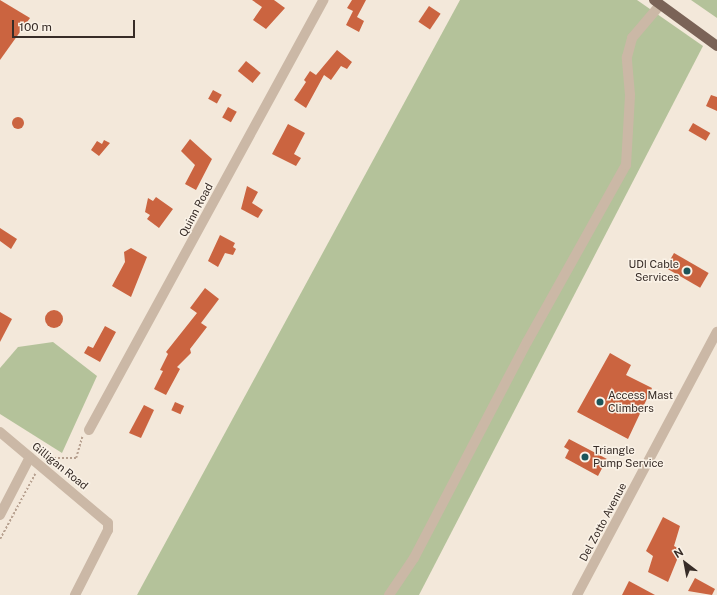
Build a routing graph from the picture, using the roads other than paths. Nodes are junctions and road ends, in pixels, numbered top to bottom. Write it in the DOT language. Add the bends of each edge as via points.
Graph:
graph roads {
  1 [pos="323,0"];
  2 [pos="657,2"];
  3 [pos="717,46"];
  4 [pos="717,332"];
  5 [pos="89,430"];
  6 [pos="0,432"];
  7 [pos="30,457"];
  8 [pos="0,514"];
  9 [pos="75,595"];
  10 [pos="389,595"];
  11 [pos="577,595"];
  1 -- 5 [label="street, Quinn Road"];
  2 -- 3 [label="main road"];
  2 -- 10 [label="street" via="632,38 627,57 630,95 626,165 524,348 414,558"];
  4 -- 11 [label="street, Del Zotto Avenue"];
  6 -- 7 [label="street, Gilligan Road"];
  7 -- 8 [label="street"];
  7 -- 9 [label="street, Gilligan Road" via="105,518 108,530"];
}
